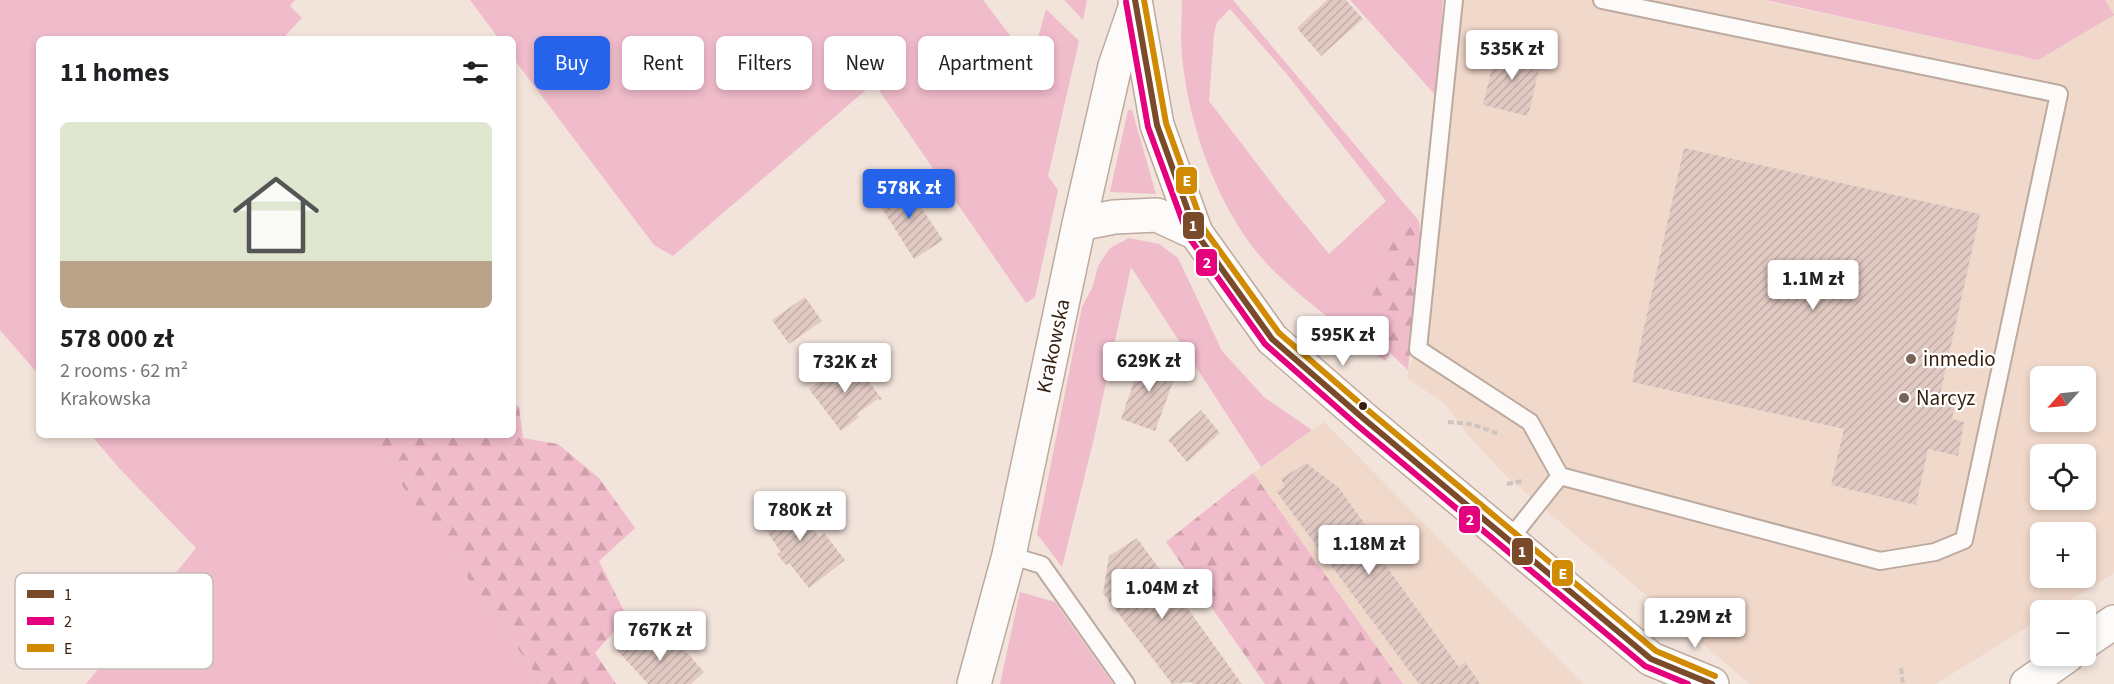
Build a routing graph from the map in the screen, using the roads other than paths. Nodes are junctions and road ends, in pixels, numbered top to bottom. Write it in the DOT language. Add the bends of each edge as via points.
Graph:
graph roads {
  1 [pos="1454,0"];
  2 [pos="1602,0"];
  3 [pos="1135,4"];
  4 [pos="1078,224"];
  5 [pos="1196,233"];
  6 [pos="1560,476"];
  7 [pos="1509,540"];
  8 [pos="1009,555"];
  9 [pos="2114,622"];
  10 [pos="2096,634"];
  11 [pos="2053,666"];
  12 [pos="1656,672"];
  13 [pos="974,684"];
  14 [pos="1126,684"];
  15 [pos="1712,684"];
  16 [pos="2027,684"];
  1 -- 6 [label="lane" via="1418,349 1530,422"];
  2 -- 6 [label="lane" via="2058,94 1964,540 1935,552 1880,561"];
  3 -- 4 [label="main road, Krakowska" via="1115,66"];
  3 -- 5 [label="main road, Krakowska" via="1157,125"];
  4 -- 5 [label="main road" via="1157,215"];
  4 -- 8 [label="main road, Krakowska"];
  5 -- 7 [label="main road, Krakowska" via="1272,339"];
  6 -- 7 [label="lane"];
  7 -- 12 [label="main road, Krakowska"];
  8 -- 13 [label="main road, Krakowska"];
  8 -- 14 [label="lane" via="1042,565"];
  9 -- 10 [label="main road"];
  11 -- 16 [label="main road"];
  12 -- 15 [label="main road, Krakowska"];
}
